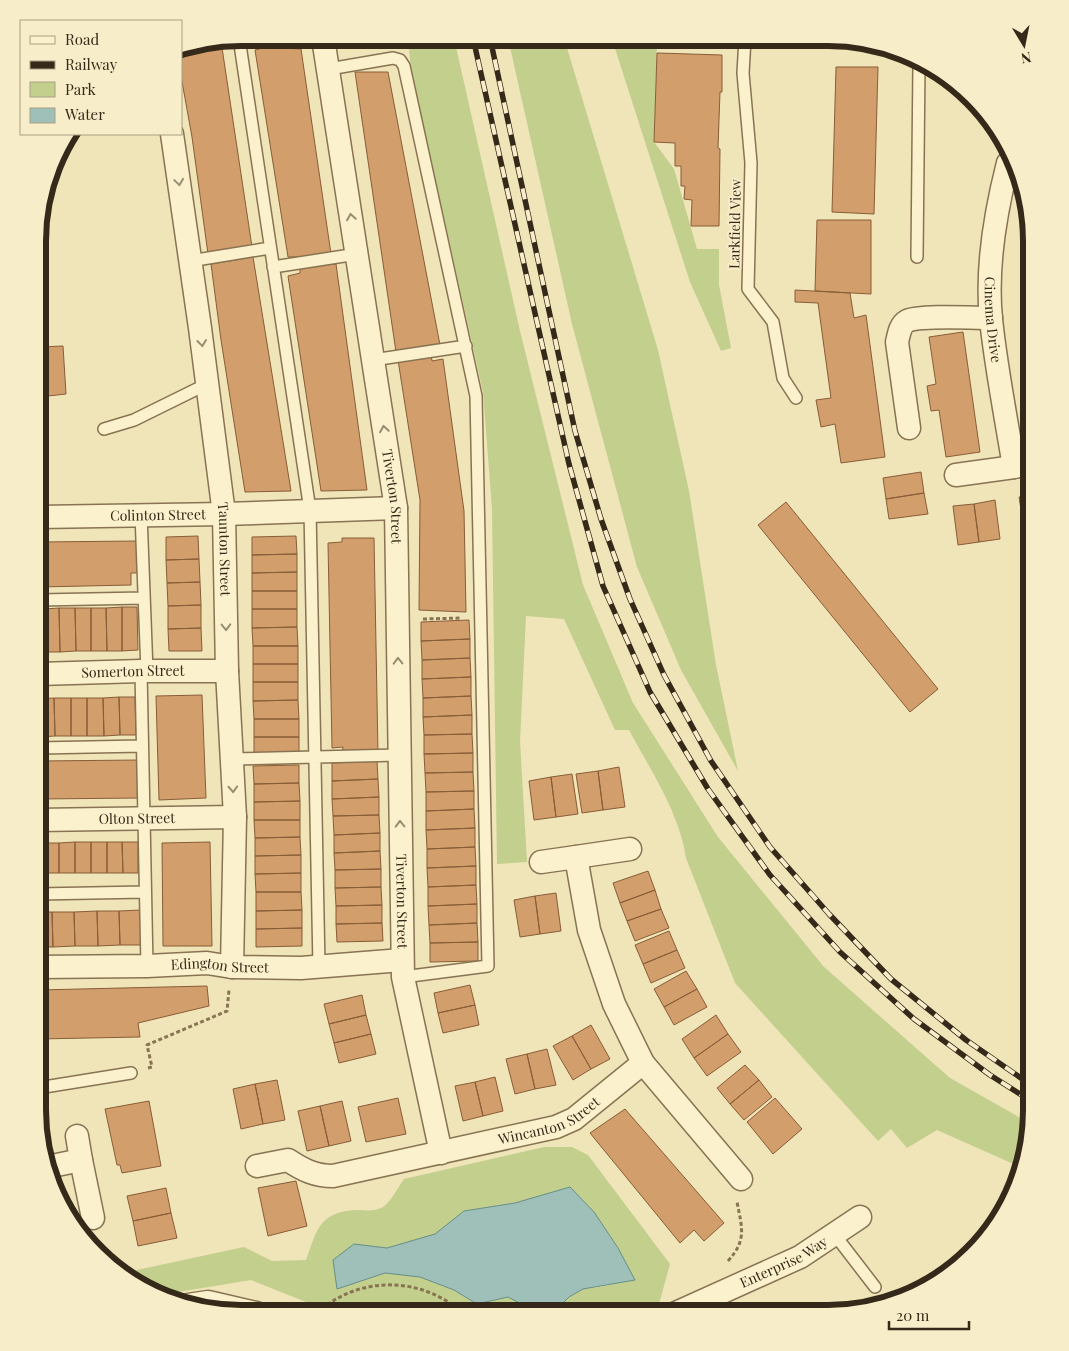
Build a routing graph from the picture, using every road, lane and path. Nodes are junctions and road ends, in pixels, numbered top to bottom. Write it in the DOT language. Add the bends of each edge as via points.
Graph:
graph roads {
  1 [pos="241,46"];
  2 [pos="325,46"];
  3 [pos="745,46"];
  4 [pos="329,69"];
  5 [pos="919,69"];
  6 [pos="172,135"];
  7 [pos="1008,168"];
  8 [pos="270,248"];
  9 [pos="357,254"];
  10 [pos="918,257"];
  11 [pos="190,261"];
  12 [pos="273,267"];
  13 [pos="991,318"];
  14 [pos="466,346"];
  15 [pos="373,360"];
  16 [pos="207,384"];
  17 [pos="796,398"];
  18 [pos="909,428"];
  19 [pos="104,429"];
  20 [pos="1022,465"];
  21 [pos="956,475"];
  22 [pos="396,508"];
  23 [pos="310,510"];
  24 [pos="141,514"];
  25 [pos="224,514"];
  26 [pos="46,516"];
  27 [pos="144,598"];
  28 [pos="46,600"];
  29 [pos="481,618"];
  30 [pos="397,619"];
  31 [pos="144,671"];
  32 [pos="227,671"];
  33 [pos="46,674"];
  34 [pos="142,746"];
  35 [pos="46,748"];
  36 [pos="399,755"];
  37 [pos="315,758"];
  38 [pos="232,759"];
  39 [pos="235,817"];
  40 [pos="144,818"];
  41 [pos="46,820"];
  42 [pos="630,850"];
  43 [pos="576,857"];
  44 [pos="542,862"];
  45 [pos="145,892"];
  46 [pos="46,894"];
  47 [pos="148,966"];
  48 [pos="46,967"];
  49 [pos="232,967"];
  50 [pos="319,967"];
  51 [pos="402,968"];
  52 [pos="643,1063"];
  53 [pos="131,1073"];
  54 [pos="46,1087"];
  55 [pos="77,1136"];
  56 [pos="441,1153"];
  57 [pos="81,1160"];
  58 [pos="55,1165"];
  59 [pos="257,1166"];
  60 [pos="741,1179"];
  61 [pos="93,1218"];
  62 [pos="860,1218"];
  63 [pos="835,1235"];
  64 [pos="722,1266"];
  65 [pos="875,1288"];
  66 [pos="327,1305"];
  67 [pos="453,1305"];
  68 [pos="694,1305"];
  1 -- 8 [label="lane"];
  2 -- 4 [label="street, Tiverton Street"];
  3 -- 17 [label="lane, Larkfield View" via="743,73 751,164 748,289 772,322 783,378"];
  9 -- 4 [label="street, Tiverton Street, one-way"];
  4 -- 14 [label="lane" via="393,58 404,66"];
  5 -- 10 [label="lane"];
  6 -- 11 [label="street, Taunton Street, one-way"];
  7 -- 13 [label="street, Cinema Drive" via="999,197 991,266"];
  8 -- 11 [label="lane"];
  8 -- 12 [label="lane"];
  9 -- 12 [label="lane"];
  9 -- 15 [label="street, Tiverton Street"];
  11 -- 16 [label="street, Taunton Street, one-way"];
  12 -- 23 [label="lane"];
  13 -- 18 [label="street" via="918,318 906,322 900,330 897,342"];
  13 -- 20 [label="street, Cinema Drive"];
  14 -- 15 [label="lane"];
  14 -- 29 [label="lane" via="476,396"];
  22 -- 15 [label="street, Tiverton Street, one-way"];
  16 -- 19 [label="lane" via="134,420"];
  16 -- 25 [label="street, Taunton Street"];
  20 -- 21 [label="street"];
  22 -- 23 [label="street, Colinton Street"];
  22 -- 30 [label="street, Tiverton Street"];
  23 -- 25 [label="street, Colinton Street"];
  23 -- 37 [label="lane"];
  24 -- 25 [label="street, Colinton Street"];
  24 -- 26 [label="street, Colinton Street"];
  24 -- 27 [label="lane"];
  25 -- 32 [label="street, Taunton Street, one-way"];
  27 -- 28 [label="lane"];
  27 -- 31 [label="lane"];
  29 -- 30 [label="path"];
  29 -- 51 [label="lane" via="488,966"];
  36 -- 30 [label="street, Tiverton Street, one-way"];
  31 -- 32 [label="street, Somerton Street"];
  31 -- 33 [label="street, Somerton Street"];
  31 -- 34 [label="lane"];
  32 -- 38 [label="street, Taunton Street"];
  34 -- 35 [label="lane"];
  34 -- 40 [label="lane"];
  36 -- 37 [label="lane"];
  51 -- 36 [label="street, Tiverton Street, one-way"];
  37 -- 38 [label="lane"];
  37 -- 50 [label="lane"];
  38 -- 39 [label="street, Taunton Street, one-way"];
  39 -- 40 [label="street, Olton Street"];
  39 -- 49 [label="street, Taunton Street"];
  40 -- 41 [label="street, Olton Street"];
  40 -- 45 [label="lane"];
  42 -- 43 [label="street"];
  43 -- 44 [label="street"];
  43 -- 52 [label="street" via="589,930 614,1004"];
  45 -- 46 [label="lane"];
  45 -- 47 [label="lane"];
  47 -- 48 [label="street, Edington Street"];
  47 -- 49 [label="street, Edington Street" via="207,963"];
  49 -- 50 [label="street, Edington Street"];
  49 -- 53 [label="path" via="227,1011 147,1045 152,1067"];
  50 -- 51 [label="street, Edington Street"];
  51 -- 56 [label="street"];
  52 -- 56 [label="street, Wincanton Street" via="574,1119 556,1127"];
  52 -- 60 [label="street"];
  53 -- 54 [label="lane"];
  55 -- 57 [label="street"];
  56 -- 59 [label="street, Wincanton Street" via="333,1176 309,1172 288,1160"];
  57 -- 58 [label="street"];
  57 -- 61 [label="street"];
  60 -- 64 [label="path" via="737,1203 742,1224 740,1245"];
  62 -- 63 [label="street, Enterprise Way"];
  63 -- 65 [label="lane"];
  63 -- 68 [label="street, Enterprise Way" via="800,1257"];
  66 -- 67 [label="path" via="358,1289 389,1284 423,1290"];
}
